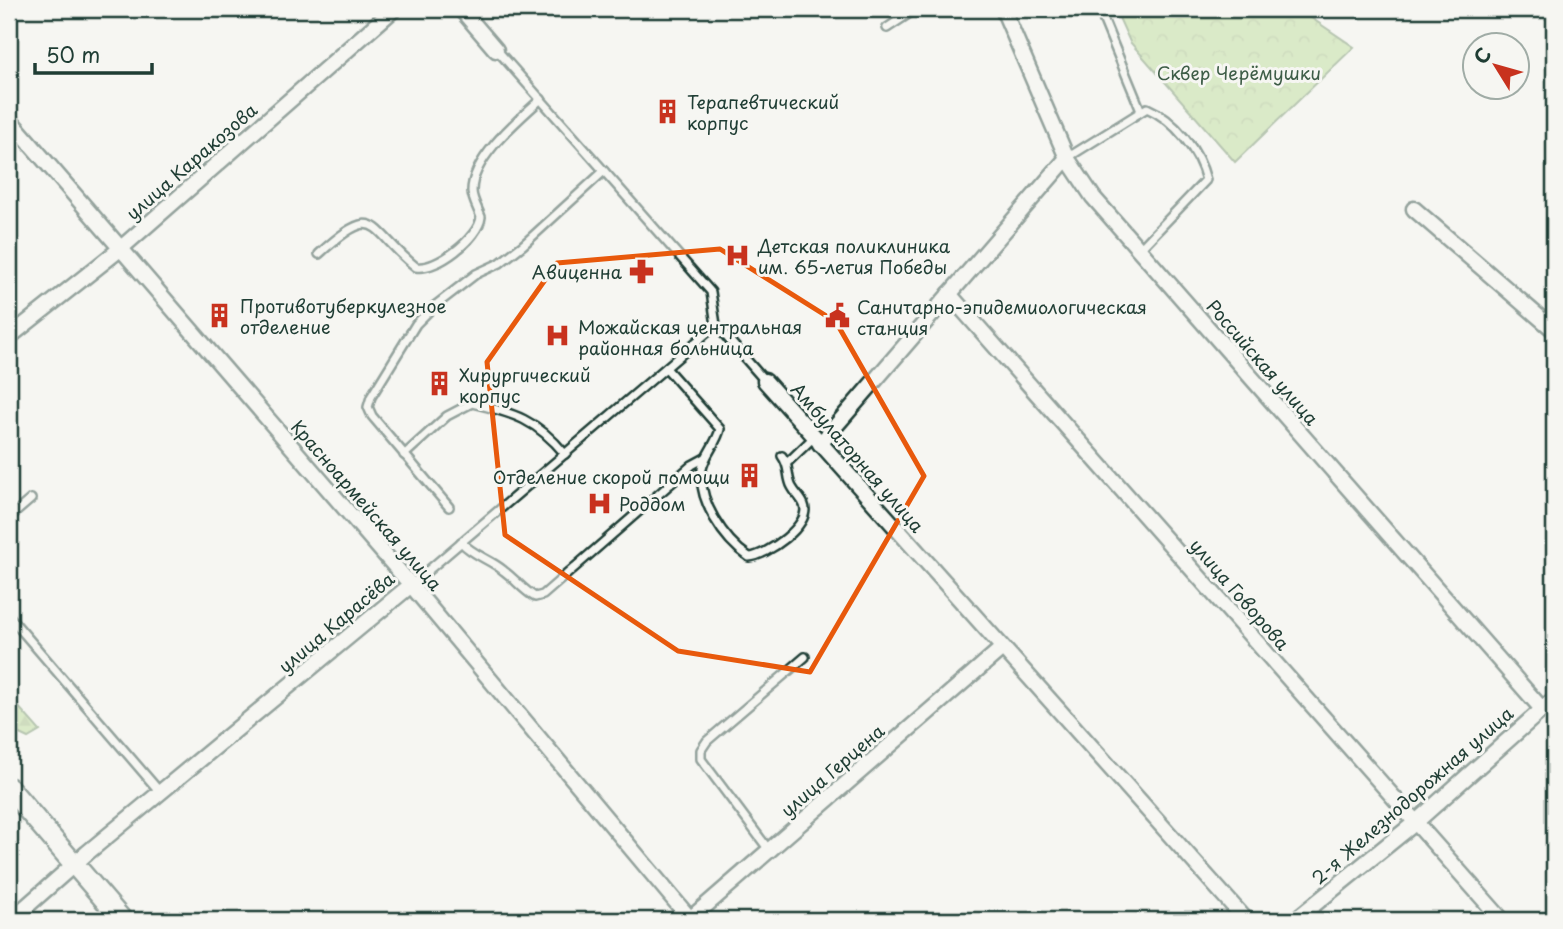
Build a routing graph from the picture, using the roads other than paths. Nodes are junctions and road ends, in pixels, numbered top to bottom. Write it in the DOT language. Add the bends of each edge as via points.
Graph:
graph roads {
  1 [pos="394,9"];
  2 [pos="461,9"];
  3 [pos="916,9"];
  4 [pos="1003,9"];
  5 [pos="1099,9"];
  6 [pos="903,11"];
  7 [pos="887,27"];
  8 [pos="496,50"];
  9 [pos="541,99"];
  10 [pos="1141,111"];
  11 [pos="9,119"];
  12 [pos="1067,158"];
  13 [pos="604,171"];
  14 [pos="1414,209"];
  15 [pos="120,249"];
  16 [pos="1139,250"];
  17 [pos="318,254"];
  18 [pos="949,294"];
  19 [pos="716,325"];
  20 [pos="1554,330"];
  21 [pos="9,337"];
  22 [pos="666,368"];
  23 [pos="765,381"];
  24 [pos="817,440"];
  25 [pos="565,454"];
  26 [pos="404,455"];
  27 [pos="705,458"];
  28 [pos="31,499"];
  29 [pos="449,507"];
  30 [pos="9,517"];
  31 [pos="461,542"];
  32 [pos="411,585"];
  33 [pos="9,616"];
  34 [pos="1001,649"];
  35 [pos="805,657"];
  36 [pos="1548,704"];
  37 [pos="9,788"];
  38 [pos="161,793"];
  39 [pos="1416,822"];
  40 [pos="769,850"];
  41 [pos="74,865"];
  42 [pos="11,920"];
  43 [pos="122,920"];
  44 [pos="690,920"];
  45 [pos="1246,920"];
  46 [pos="1295,920"];
  47 [pos="1502,920"];
  1 -- 15 [label="street, улица Каракозова"];
  2 -- 8 [label="street"];
  3 -- 6 [label="lane"];
  4 -- 12 [label="street, Российская улица"];
  5 -- 10 [label="lane"];
  6 -- 7 [label="lane"];
  8 -- 9 [label="lane"];
  9 -- 13 [label="lane"];
  9 -- 17 [label="lane" via="505,134 475,174 472,193 481,217 475,232 434,266 416,267 382,231 368,223 353,226"];
  10 -- 12 [label="lane"];
  10 -- 16 [label="lane" via="1147,108 1161,114 1201,159 1206,180"];
  11 -- 15 [label="street, Красноармейская улица"];
  12 -- 16 [label="street, Российская улица" via="1093,197"];
  12 -- 18 [label="street"];
  13 -- 19 [label="lane" via="711,292"];
  13 -- 26 [label="lane" via="523,245 476,274 416,324 368,407"];
  14 -- 20 [label="street"];
  15 -- 21 [label="street, улица Каракозова"];
  15 -- 32 [label="street, Красноармейская улица"];
  16 -- 36 [label="street, Российская улица"];
  18 -- 24 [label="street"];
  18 -- 39 [label="street, улица Говорова"];
  19 -- 22 [label="lane, улица Карасёва"];
  19 -- 23 [label="lane, Амбулаторная улица"];
  22 -- 25 [label="lane, улица Карасёва"];
  22 -- 27 [label="lane" via="720,429"];
  23 -- 24 [label="street, Амбулаторная улица"];
  24 -- 27 [label="lane" via="785,460 790,484 804,505 800,524 770,551 749,557 712,514 701,480"];
  24 -- 34 [label="street, Амбулаторная улица"];
  25 -- 26 [label="lane" via="531,421 472,403 447,416"];
  25 -- 31 [label="lane, улица Карасёва"];
  26 -- 29 [label="lane"];
  27 -- 31 [label="lane" via="543,595 535,597"];
  28 -- 30 [label="lane"];
  31 -- 32 [label="lane, улица Карасёва"];
  32 -- 38 [label="street, улица Карасёва"];
  32 -- 44 [label="street, Красноармейская улица"];
  33 -- 38 [label="lane"];
  34 -- 40 [label="street, улица Герцена"];
  34 -- 45 [label="street, Амбулаторная улица"];
  35 -- 40 [label="lane" via="701,750 701,759"];
  36 -- 39 [label="street, 2-я Железнодорожная улица"];
  37 -- 41 [label="main road"];
  38 -- 41 [label="street, улица Карасёва"];
  39 -- 46 [label="street, 2-я Железнодорожная улица"];
  39 -- 47 [label="street, улица Говорова"];
  40 -- 44 [label="street, улица Герцена"];
  41 -- 42 [label="street, улица Карасёва"];
  41 -- 43 [label="main road"];
}
